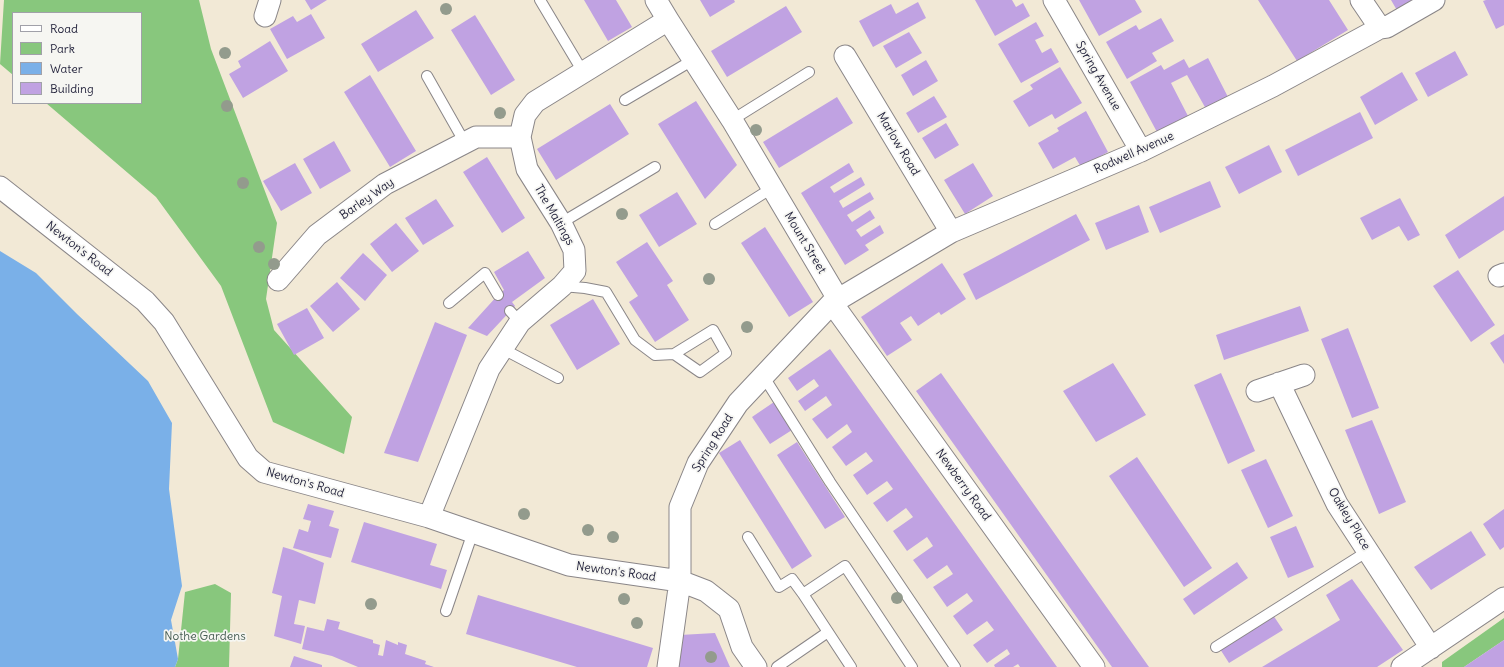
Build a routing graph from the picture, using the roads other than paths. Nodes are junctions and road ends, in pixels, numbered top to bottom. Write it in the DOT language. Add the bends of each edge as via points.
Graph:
graph roads {
  1 [pos="540,0"];
  2 [pos="656,0"];
  3 [pos="1054,0"];
  4 [pos="1361,0"];
  5 [pos="1434,0"];
  6 [pos="668,20"];
  7 [pos="1380,28"];
  8 [pos="845,56"];
  9 [pos="693,60"];
  10 [pos="583,72"];
  11 [pos="808,72"];
  12 [pos="427,76"];
  13 [pos="625,100"];
  14 [pos="732,120"];
  15 [pos="520,138"];
  16 [pos="465,143"];
  17 [pos="1142,151"];
  18 [pos="655,167"];
  19 [pos="0,187"];
  20 [pos="772,188"];
  21 [pos="561,223"];
  22 [pos="715,224"];
  23 [pos="951,232"];
  24 [pos="278,280"];
  25 [pos="562,286"];
  26 [pos="498,295"];
  27 [pos="836,301"];
  28 [pos="449,303"];
  29 [pos="503,349"];
  30 [pos="674,354"];
  31 [pos="1304,375"];
  32 [pos="764,377"];
  33 [pos="558,378"];
  34 [pos="1279,383"];
  35 [pos="1257,391"];
  36 [pos="429,517"];
  37 [pos="473,532"];
  38 [pos="748,537"];
  39 [pos="1368,551"];
  40 [pos="680,581"];
  41 [pos="803,594"];
  42 [pos="1504,598"];
  43 [pos="446,611"];
  44 [pos="828,632"];
  45 [pos="1216,647"];
  46 [pos="1431,648"];
  47 [pos="1404,666"];
  48 [pos="668,667"];
  49 [pos="756,667"];
  50 [pos="777,667"];
  51 [pos="851,667"];
  52 [pos="912,667"];
  53 [pos="955,667"];
  54 [pos="1094,667"];
  1 -- 10 [label="lane"];
  2 -- 6 [label="street"];
  3 -- 17 [label="street, Spring Avenue"];
  4 -- 7 [label="street"];
  5 -- 7 [label="street, Rodwell Avenue"];
  6 -- 9 [label="street"];
  6 -- 10 [label="street, The Maltings"];
  7 -- 17 [label="street, Rodwell Avenue" via="1273,86"];
  8 -- 23 [label="street, Marlow Road"];
  9 -- 13 [label="lane"];
  9 -- 14 [label="street"];
  10 -- 15 [label="street, The Maltings" via="535,102 525,115"];
  11 -- 14 [label="lane"];
  12 -- 16 [label="lane"];
  14 -- 20 [label="street"];
  15 -- 16 [label="street, Barley Way" via="476,137"];
  15 -- 21 [label="street, The Maltings" via="527,169"];
  16 -- 24 [label="street, Barley Way" via="386,184 317,235"];
  17 -- 23 [label="street, Rodwell Avenue"];
  18 -- 21 [label="lane"];
  19 -- 36 [label="street, Newton's Road" via="145,301 164,322 248,458 264,472"];
  20 -- 22 [label="lane"];
  20 -- 27 [label="street, Mount Street"];
  21 -- 25 [label="street, The Maltings" via="574,250 575,271"];
  23 -- 27 [label="street, Rodwell Avenue"];
  25 -- 29 [label="street, The Maltings" via="515,317"];
  25 -- 30 [label="lane" via="606,292 635,340 655,355"];
  26 -- 28 [label="lane" via="485,273"];
  27 -- 32 [label="street, Spring Road"];
  27 -- 54 [label="street, Newberry Road"];
  29 -- 33 [label="lane"];
  29 -- 36 [label="street, The Maltings" via="489,369"];
  30 -- 30 [label="lane" via="713,330 726,353 700,372"];
  31 -- 34 [label="street"];
  32 -- 40 [label="street, Spring Road" via="738,403 698,463 680,508"];
  32 -- 53 [label="lane" via="830,482"];
  34 -- 35 [label="street"];
  34 -- 39 [label="street, Oakley Place" via="1337,504"];
  36 -- 37 [label="street, Newton's Road"];
  37 -- 40 [label="street, Newton's Road" via="569,565"];
  37 -- 43 [label="lane"];
  38 -- 41 [label="lane" via="779,587 792,579"];
  39 -- 45 [label="lane"];
  39 -- 46 [label="street, Oakley Place"];
  40 -- 48 [label="street, Spring Road"];
  40 -- 49 [label="street, Newton's Road" via="706,591 730,609 742,647"];
  41 -- 44 [label="lane"];
  41 -- 52 [label="lane" via="845,566"];
  42 -- 46 [label="street"];
  44 -- 50 [label="lane"];
  44 -- 51 [label="lane"];
  46 -- 47 [label="street"];
}
